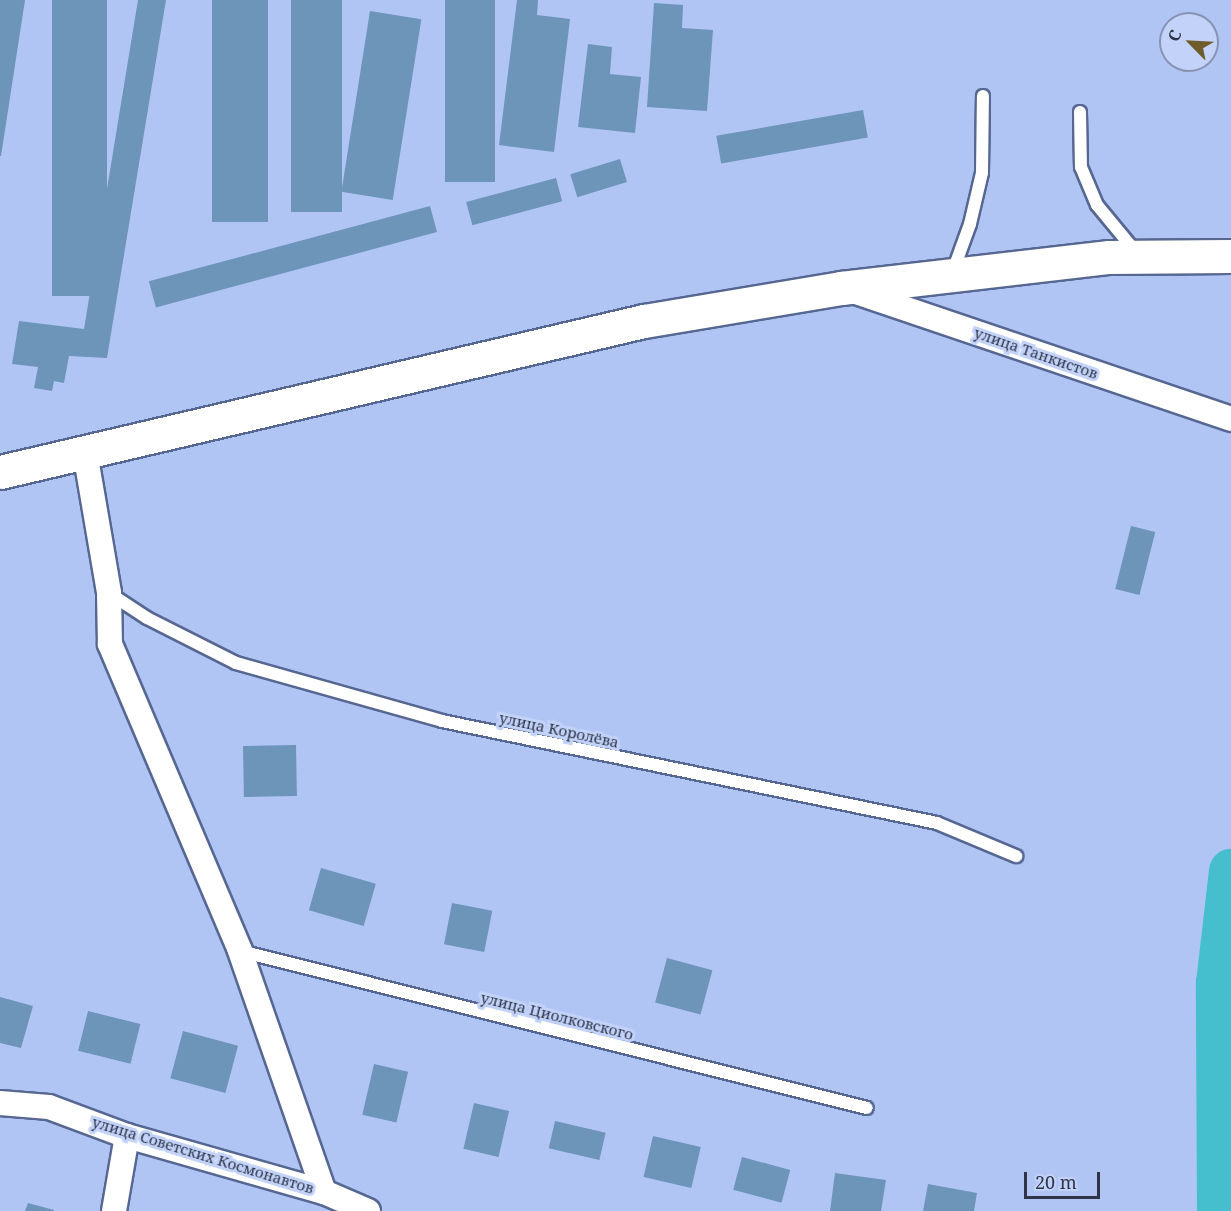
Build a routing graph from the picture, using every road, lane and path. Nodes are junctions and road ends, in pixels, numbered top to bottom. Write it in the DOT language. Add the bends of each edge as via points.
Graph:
graph roads {
  1 [pos="983,96"];
  2 [pos="1080,112"];
  3 [pos="1140,256"];
  4 [pos="1231,256"];
  5 [pos="952,275"];
  6 [pos="841,288"];
  7 [pos="1231,419"];
  8 [pos="85,452"];
  9 [pos="0,472"];
  10 [pos="109,593"];
  11 [pos="1016,856"];
  12 [pos="240,951"];
  13 [pos="0,1103"];
  14 [pos="867,1108"];
  15 [pos="127,1136"];
  16 [pos="324,1192"];
  17 [pos="114,1211"];
  18 [pos="368,1211"];
  1 -- 5 [label="lane" via="982,173"];
  2 -- 3 [label="lane" via="1081,166 1096,205"];
  3 -- 4 [label="main road"];
  3 -- 5 [label="main road" via="1109,256"];
  5 -- 6 [label="main road"];
  6 -- 7 [label="street, улица Танкистов"];
  6 -- 8 [label="main road" via="633,323"];
  8 -- 9 [label="main road"];
  8 -- 10 [label="street"];
  10 -- 11 [label="lane, улица Королёва" via="147,618 236,663 442,721 937,823"];
  10 -- 12 [label="street" via="110,644"];
  12 -- 14 [label="lane, улица Циолковского"];
  12 -- 16 [label="street"];
  13 -- 15 [label="street, улица Советских Космонавтов" via="49,1107"];
  15 -- 16 [label="street, улица Советских Космонавтов"];
  15 -- 17 [label="street"];
  16 -- 18 [label="street, улица Советских Космонавтов"];
}
